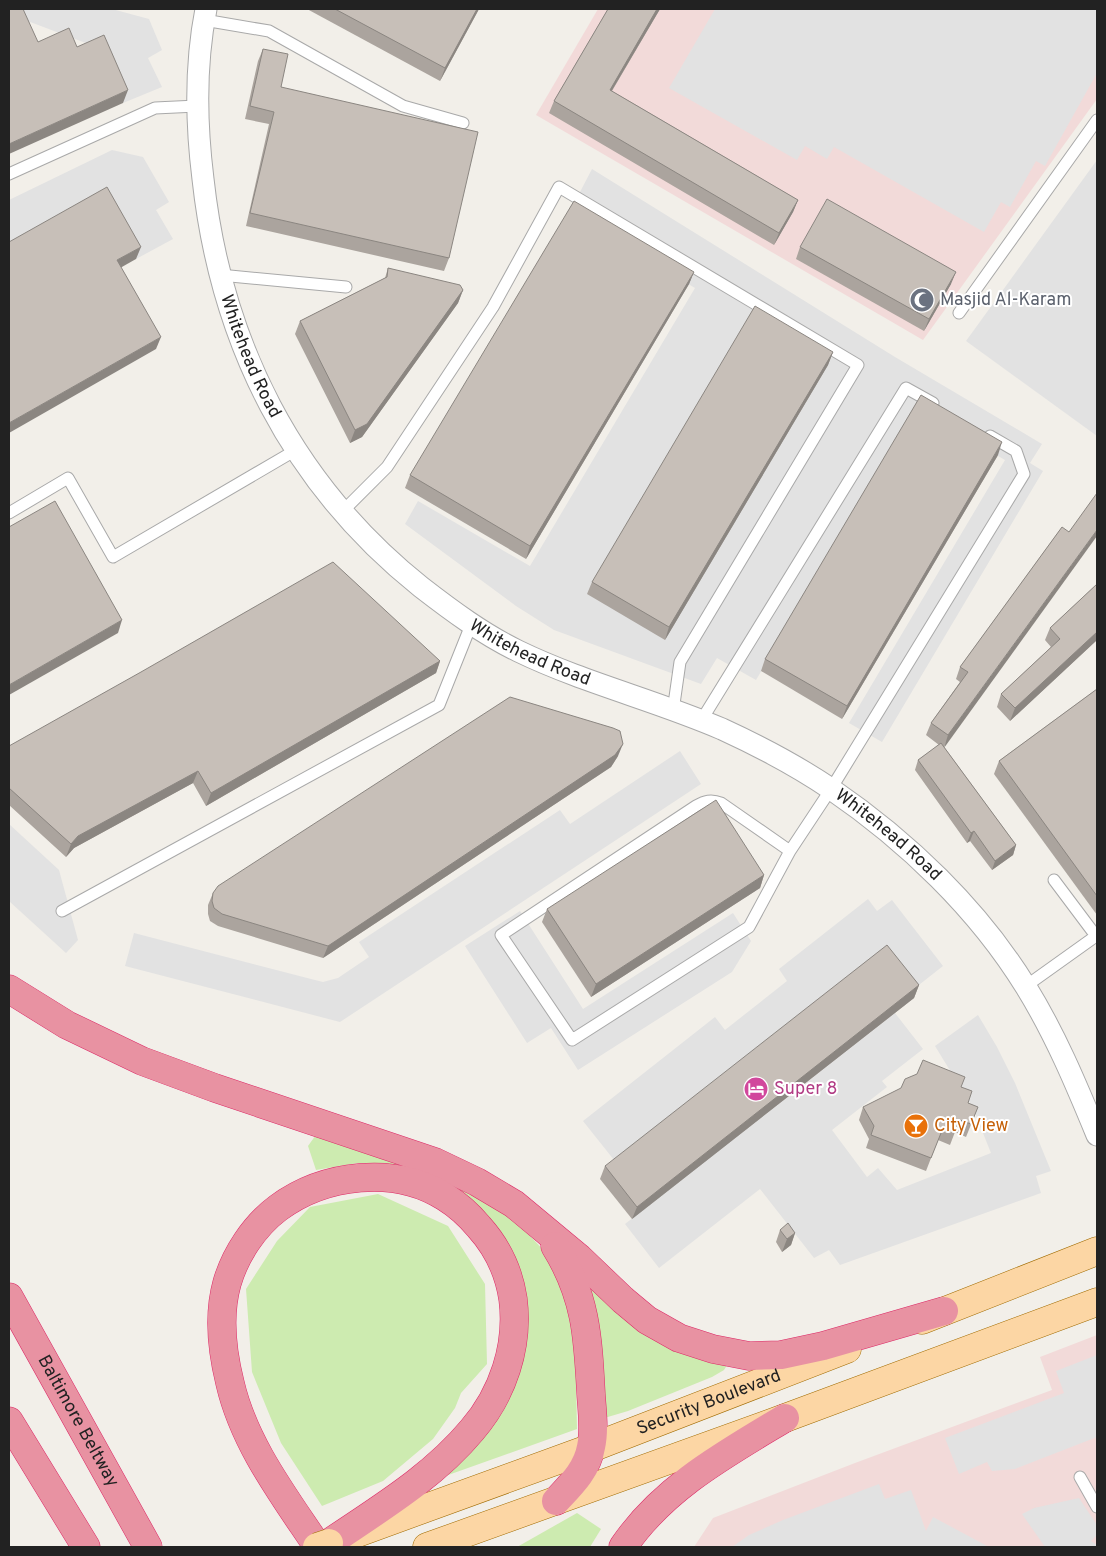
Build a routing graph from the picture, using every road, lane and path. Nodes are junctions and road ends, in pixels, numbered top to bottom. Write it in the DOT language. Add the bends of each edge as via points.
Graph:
graph roads {
  1 [pos="205,15"];
  2 [pos="197,106"];
  3 [pos="1097,120"];
  4 [pos="463,124"];
  5 [pos="9,174"];
  6 [pos="220,275"];
  7 [pos="346,287"];
  8 [pos="959,313"];
  9 [pos="940,407"];
  10 [pos="982,432"];
  11 [pos="296,450"];
  12 [pos="342,512"];
  13 [pos="9,513"];
  14 [pos="471,625"];
  15 [pos="673,711"];
  16 [pos="701,721"];
  17 [pos="831,789"];
  18 [pos="790,851"];
  19 [pos="1054,880"];
  20 [pos="62,911"];
  21 [pos="1026,986"];
  22 [pos="9,989"];
  23 [pos="1097,1135"];
  24 [pos="547,1232"];
  25 [pos="1097,1251"];
  26 [pos="9,1297"];
  27 [pos="1097,1302"];
  28 [pos="944,1311"];
  29 [pos="785,1418"];
  30 [pos="9,1421"];
  31 [pos="591,1448"];
  32 [pos="1080,1477"];
  33 [pos="556,1501"];
  34 [pos="1097,1507"];
  35 [pos="321,1546"];
  36 [pos="86,1547"];
  37 [pos="148,1547"];
  38 [pos="427,1547"];
  39 [pos="623,1547"];
  1 -- 2 [label="street, Whitehead Road"];
  1 -- 4 [label="lane" via="269,32 403,106"];
  2 -- 5 [label="lane" via="155,108"];
  2 -- 6 [label="street, Whitehead Road" via="204,193"];
  3 -- 8 [label="lane"];
  6 -- 7 [label="lane"];
  6 -- 11 [label="street, Whitehead Road" via="255,376"];
  9 -- 16 [label="lane" via="906,388"];
  10 -- 17 [label="lane" via="1016,451 1024,474"];
  11 -- 12 [label="street, Whitehead Road"];
  11 -- 13 [label="lane" via="113,556 68,478"];
  12 -- 14 [label="street, Whitehead Road" via="399,569"];
  12 -- 15 [label="lane" via="387,467 493,307 559,187 858,365 680,662"];
  14 -- 15 [label="street, Whitehead Road" via="572,675"];
  14 -- 20 [label="lane" via="439,706"];
  15 -- 16 [label="street, Whitehead Road"];
  16 -- 17 [label="street, Whitehead Road" via="760,748"];
  17 -- 18 [label="lane"];
  17 -- 21 [label="street, Whitehead Road" via="908,849 942,882 997,945"];
  18 -- 18 [label="lane" via="749,926 572,1040 501,934 705,801 721,803"];
  19 -- 21 [label="lane" via="1096,936"];
  21 -- 23 [label="street, Whitehead Road" via="1071,1071"];
  22 -- 24 [label="highway" via="67,1025 142,1061 435,1162 514,1204"];
  24 -- 28 [label="highway" via="647,1320 679,1338 713,1349 749,1356 781,1355"];
  24 -- 31 [label="highway" via="577,1288 584,1314 593,1430"];
  25 -- 28 [label="main road, Security Boulevard"];
  26 -- 37 [label="highway, Baltimore Beltway"];
  27 -- 29 [label="main road"];
  28 -- 31 [label="main road, Security Boulevard"];
  29 -- 33 [label="main road"];
  29 -- 39 [label="highway" via="691,1476 660,1502"];
  30 -- 36 [label="highway"];
  31 -- 33 [label="highway" via="580,1475"];
  31 -- 35 [label="main road, Security Boulevard"];
  32 -- 34 [label="lane"];
  33 -- 38 [label="main road"];
  35 -- 35 [label="highway" via="276,1485 253,1445 236,1403 230,1385 221,1314 227,1282 240,1253 258,1228 277,1209 299,1195 352,1178 382,1177 414,1183 444,1196 468,1214 488,1237 503,1263 515,1316 508,1368 474,1429 452,1452 420,1481"];
}
